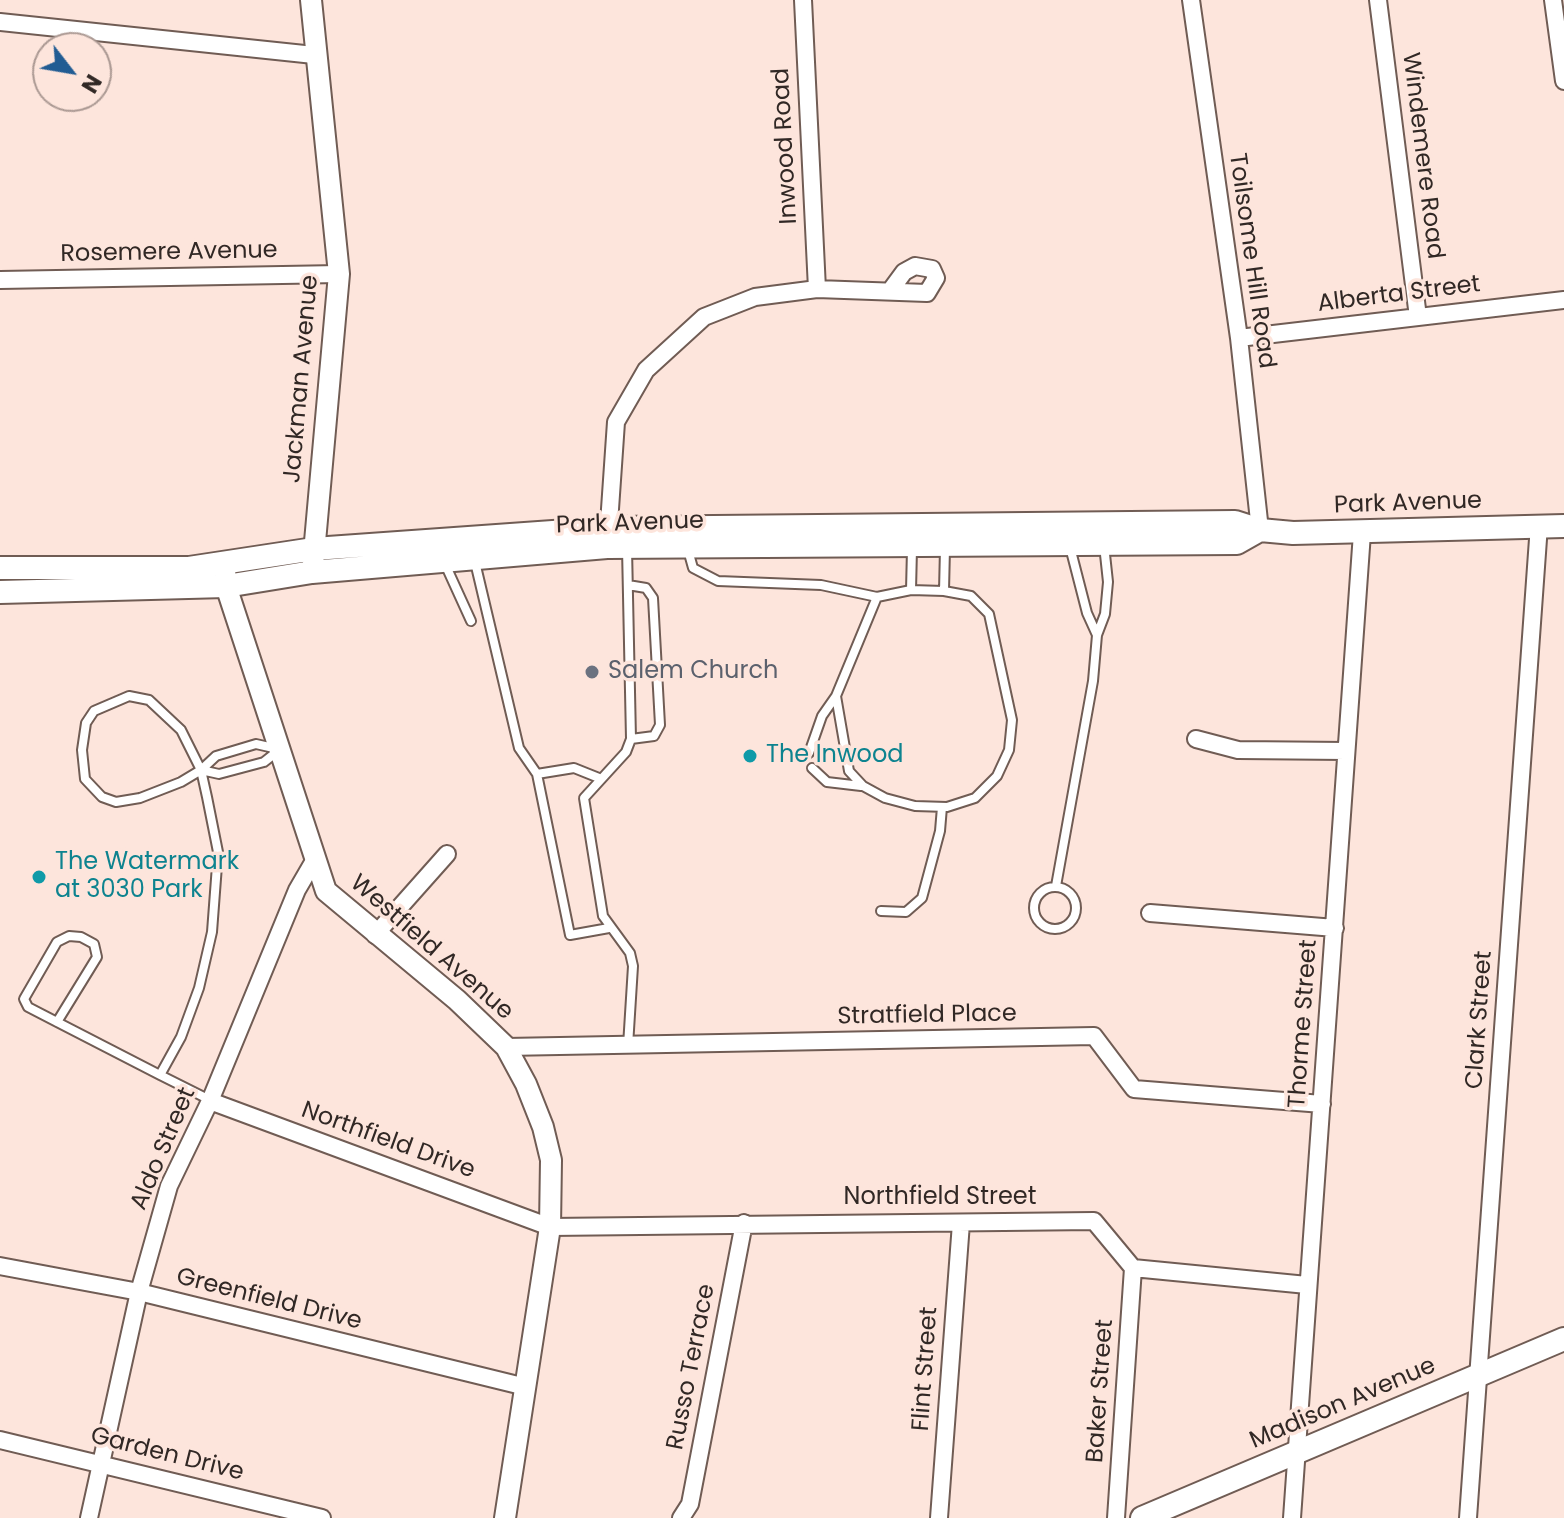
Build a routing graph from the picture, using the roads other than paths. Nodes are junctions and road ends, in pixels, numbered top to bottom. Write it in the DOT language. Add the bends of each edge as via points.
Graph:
graph roads {
  1 [pos="311,0"];
  2 [pos="803,0"];
  3 [pos="1191,0"];
  4 [pos="1378,0"];
  5 [pos="1553,0"];
  6 [pos="0,22"];
  7 [pos="314,55"];
  8 [pos="1564,81"];
  9 [pos="339,274"];
  10 [pos="0,280"];
  11 [pos="817,289"];
  12 [pos="890,291"];
  13 [pos="1564,300"];
  14 [pos="1418,317"];
  15 [pos="1239,338"];
  16 [pos="1556,525"];
  17 [pos="1260,530"];
  18 [pos="1362,533"];
  19 [pos="618,537"];
  20 [pos="687,537"];
  21 [pos="1104,545"];
  22 [pos="1069,546"];
  23 [pos="912,548"];
  24 [pos="945,548"];
  25 [pos="474,557"];
  26 [pos="313,560"];
  27 [pos="443,560"];
  28 [pos="224,563"];
  29 [pos="0,568"];
  30 [pos="628,585"];
  31 [pos="226,586"];
  32 [pos="911,590"];
  33 [pos="944,591"];
  34 [pos="0,592"];
  35 [pos="877,597"];
  36 [pos="471,621"];
  37 [pos="1097,635"];
  38 [pos="836,696"];
  39 [pos="631,739"];
  40 [pos="1196,739"];
  41 [pos="280,750"];
  42 [pos="1346,751"];
  43 [pos="809,753"];
  44 [pos="812,768"];
  45 [pos="201,770"];
  46 [pos="537,774"];
  47 [pos="599,778"];
  48 [pos="863,786"];
  49 [pos="942,807"];
  50 [pos="447,854"];
  51 [pos="315,859"];
  52 [pos="1056,886"];
  53 [pos="881,911"];
  54 [pos="1150,913"];
  55 [pos="609,928"];
  56 [pos="1335,928"];
  57 [pos="375,935"];
  58 [pos="57,1022"];
  59 [pos="506,1047"];
  60 [pos="628,1047"];
  61 [pos="160,1075"];
  62 [pos="210,1101"];
  63 [pos="1322,1104"];
  64 [pos="744,1223"];
  65 [pos="961,1223"];
  66 [pos="550,1227"];
  67 [pos="0,1266"];
  68 [pos="1133,1268"];
  69 [pos="1307,1285"];
  70 [pos="139,1292"];
  71 [pos="1564,1339"];
  72 [pos="1480,1374"];
  73 [pos="526,1387"];
  74 [pos="0,1440"];
  75 [pos="1297,1452"];
  76 [pos="104,1463"];
  77 [pos="89,1518"];
  78 [pos="322,1518"];
  79 [pos="505,1518"];
  80 [pos="681,1518"];
  81 [pos="939,1518"];
  82 [pos="1116,1518"];
  83 [pos="1142,1518"];
  84 [pos="1292,1518"];
  85 [pos="1468,1518"];
  1 -- 7 [label="street, Jackman Avenue"];
  2 -- 11 [label="street, Inwood Road"];
  3 -- 15 [label="street, Toilsome Hill Road"];
  4 -- 14 [label="street, Windemere Road"];
  5 -- 8 [label="street"];
  6 -- 7 [label="street"];
  7 -- 9 [label="street, Jackman Avenue"];
  9 -- 10 [label="street, Rosemere Avenue"];
  9 -- 26 [label="street, Jackman Avenue"];
  11 -- 12 [label="street"];
  11 -- 19 [label="street" via="755,297 704,317 646,370 616,422"];
  13 -- 14 [label="street, Alberta Street"];
  14 -- 15 [label="street, Alberta Street"];
  15 -- 17 [label="street, Toilsome Hill Road"];
  16 -- 18 [label="main road, Park Avenue"];
  16 -- 72 [label="street, Clark Street"];
  17 -- 18 [label="main road, Park Avenue"];
  17 -- 20 [label="main road, Park Avenue" via="1235,522"];
  17 -- 21 [label="main road, Park Avenue" via="1237,543"];
  18 -- 42 [label="street, Thorme Street"];
  19 -- 20 [label="main road, Park Avenue"];
  19 -- 25 [label="main road, Park Avenue"];
  19 -- 26 [label="main road, Park Avenue"];
  19 -- 30 [label="lane"];
  20 -- 23 [label="main road, Park Avenue"];
  20 -- 35 [label="lane" via="693,568 718,581 821,585"];
  21 -- 22 [label="main road, Park Avenue"];
  21 -- 37 [label="lane" via="1108,582"];
  22 -- 24 [label="main road, Park Avenue"];
  22 -- 37 [label="lane"];
  23 -- 24 [label="main road, Park Avenue"];
  23 -- 32 [label="lane"];
  24 -- 33 [label="lane"];
  25 -- 27 [label="main road, Park Avenue"];
  25 -- 46 [label="lane" via="519,748"];
  26 -- 27 [label="main road, Park Avenue"];
  26 -- 28 [label="main road, Park Avenue"];
  26 -- 31 [label="main road, Park Avenue"];
  27 -- 36 [label="lane"];
  28 -- 29 [label="main road, Park Avenue" via="189,568"];
  28 -- 31 [label="street, Westfield Avenue"];
  30 -- 39 [label="lane"];
  30 -- 39 [label="lane" via="646,588 653,598 660,725 654,736"];
  31 -- 34 [label="main road, Park Avenue"];
  31 -- 41 [label="street, Westfield Avenue"];
  32 -- 33 [label="lane"];
  32 -- 35 [label="lane"];
  33 -- 49 [label="lane" via="971,596 989,614 1012,720 1009,750 987,788 975,798"];
  35 -- 38 [label="lane"];
  37 -- 52 [label="lane"];
  38 -- 43 [label="lane" via="822,716"];
  38 -- 48 [label="lane" via="849,771"];
  39 -- 47 [label="lane" via="626,752"];
  40 -- 42 [label="street" via="1238,750"];
  41 -- 45 [label="lane" via="264,762 219,774"];
  41 -- 45 [label="lane" via="256,744 216,756"];
  41 -- 51 [label="street, Westfield Avenue"];
  42 -- 56 [label="street, Thorme Street"];
  44 -- 48 [label="lane" via="827,782"];
  45 -- 45 [label="lane" via="181,730 149,700 129,696 94,711 86,723 85,779 102,797 116,802 140,798"];
  45 -- 61 [label="lane" via="218,852 212,932 195,1000"];
  46 -- 47 [label="lane" via="574,768"];
  46 -- 55 [label="lane" via="570,935"];
  47 -- 55 [label="lane" via="584,798"];
  48 -- 49 [label="lane" via="903,804"];
  49 -- 53 [label="lane" via="922,898 906,912"];
  50 -- 57 [label="street"];
  51 -- 57 [label="street, Westfield Avenue" via="326,891"];
  51 -- 62 [label="street, Aldo Street" via="297,890"];
  52 -- 52 [label="lane" via="1041,891 1034,905 1040,923 1055,929 1070,923 1076,908 1071,893"];
  54 -- 56 [label="street"];
  55 -- 60 [label="lane" via="630,953 633,966"];
  56 -- 63 [label="street, Thorme Street"];
  57 -- 59 [label="street, Westfield Avenue"];
  58 -- 58 [label="lane" via="28,1007 24,999 57,942 81,937 94,944 97,957"];
  58 -- 61 [label="lane"];
  59 -- 60 [label="street, Stratfield Place"];
  59 -- 66 [label="street, Westfield Avenue" via="543,1127 551,1160"];
  60 -- 63 [label="street, Stratfield Place" via="1094,1036 1134,1089"];
  61 -- 62 [label="lane"];
  62 -- 66 [label="street, Northfield Drive"];
  62 -- 70 [label="street, Aldo Street" via="169,1186"];
  63 -- 69 [label="street, Thorme Street"];
  64 -- 65 [label="street, Northfield Street"];
  64 -- 66 [label="street, Northfield Street"];
  64 -- 80 [label="street, Russo Terrace" via="690,1504"];
  65 -- 68 [label="street, Northfield Street" via="1094,1221"];
  65 -- 81 [label="street, Flint Street"];
  66 -- 73 [label="street, Westfield Avenue"];
  67 -- 70 [label="street, Greenfield Drive"];
  68 -- 69 [label="street"];
  68 -- 82 [label="street, Baker Street"];
  69 -- 75 [label="street, Thorme Street"];
  70 -- 73 [label="street, Greenfield Drive"];
  70 -- 76 [label="street, Aldo Street"];
  71 -- 72 [label="main road, Madison Avenue"];
  72 -- 75 [label="main road, Madison Avenue"];
  72 -- 85 [label="street, Clark Street"];
  73 -- 79 [label="street, Westfield Avenue"];
  74 -- 76 [label="street, Garden Drive"];
  75 -- 83 [label="main road, Madison Avenue"];
  75 -- 84 [label="street, Thorme Street"];
  76 -- 77 [label="street, Aldo Street"];
  76 -- 78 [label="street, Garden Drive"];
}
